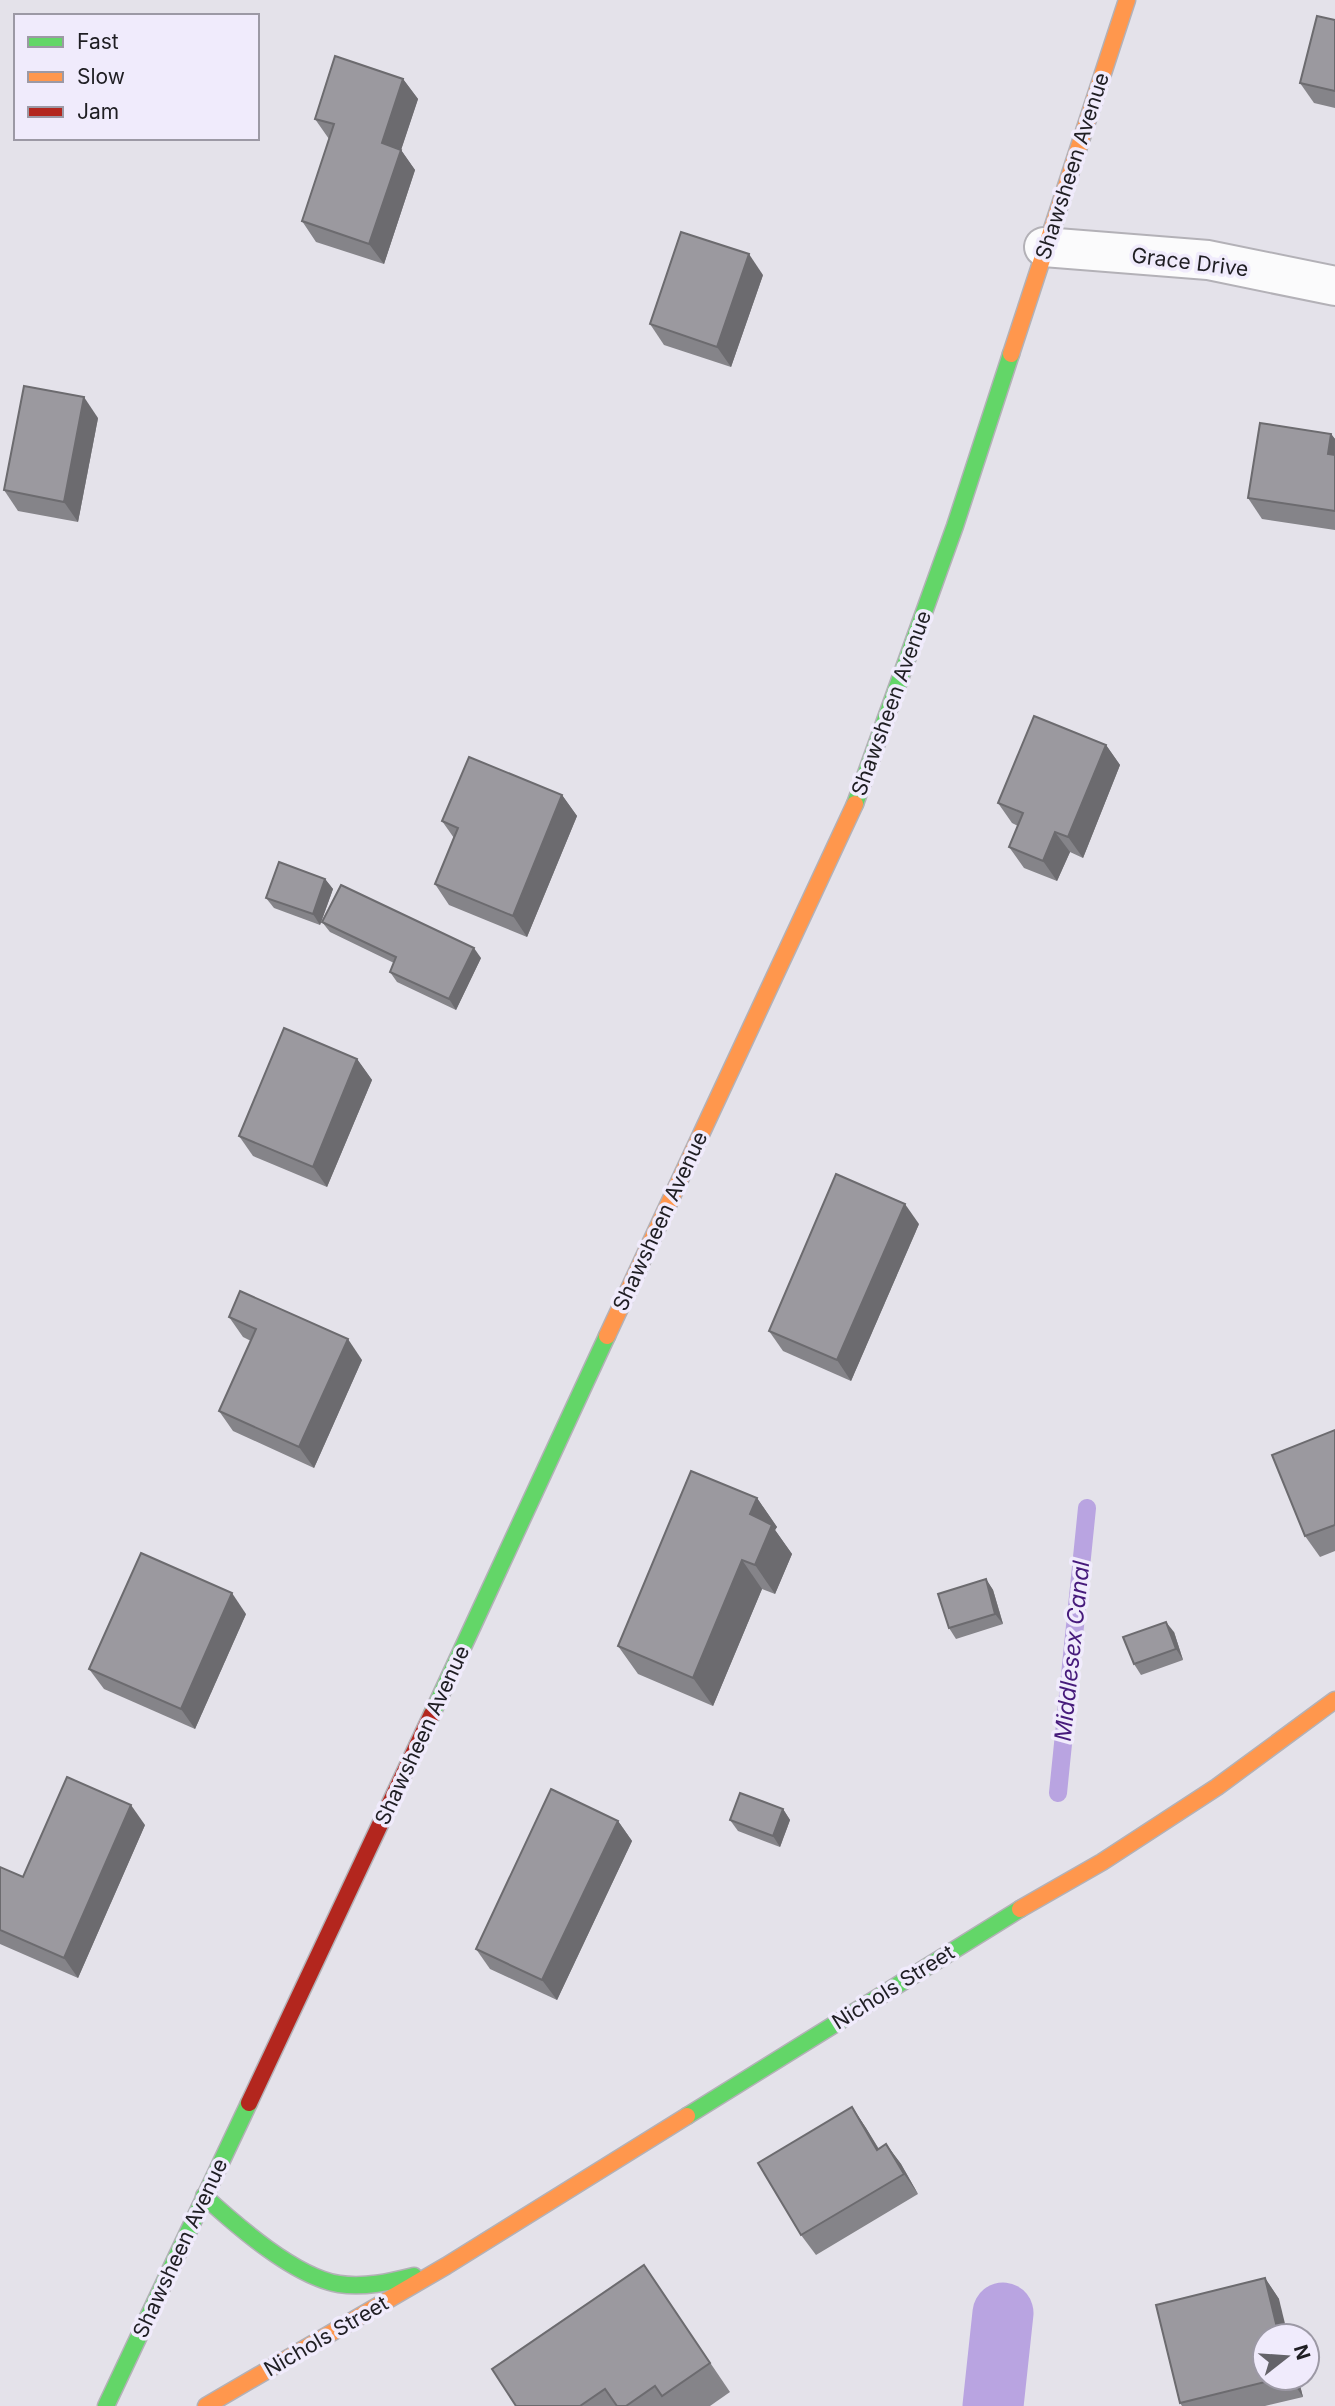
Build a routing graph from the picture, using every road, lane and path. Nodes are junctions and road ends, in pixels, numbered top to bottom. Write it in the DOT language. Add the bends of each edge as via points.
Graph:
graph roads {
  1 [pos="1127,0"];
  2 [pos="1044,247"];
  3 [pos="1335,286"];
  4 [pos="1335,1700"];
  5 [pos="204,2196"];
  6 [pos="446,2266"];
  7 [pos="106,2406"];
  8 [pos="206,2406"];
  1 -- 2 [label="main road, Shawsheen Avenue"];
  2 -- 3 [label="street, Grace Drive" via="1208,260"];
  2 -- 5 [label="main road, Shawsheen Avenue" via="955,526 850,817"];
  4 -- 6 [label="main road, Nichols Street" via="1176,1816"];
  5 -- 6 [label="main road, Nichols Street" via="273,2250 334,2283 397,2281"];
  5 -- 7 [label="main road, Shawsheen Avenue"];
  6 -- 8 [label="main road, Nichols Street"];
}
